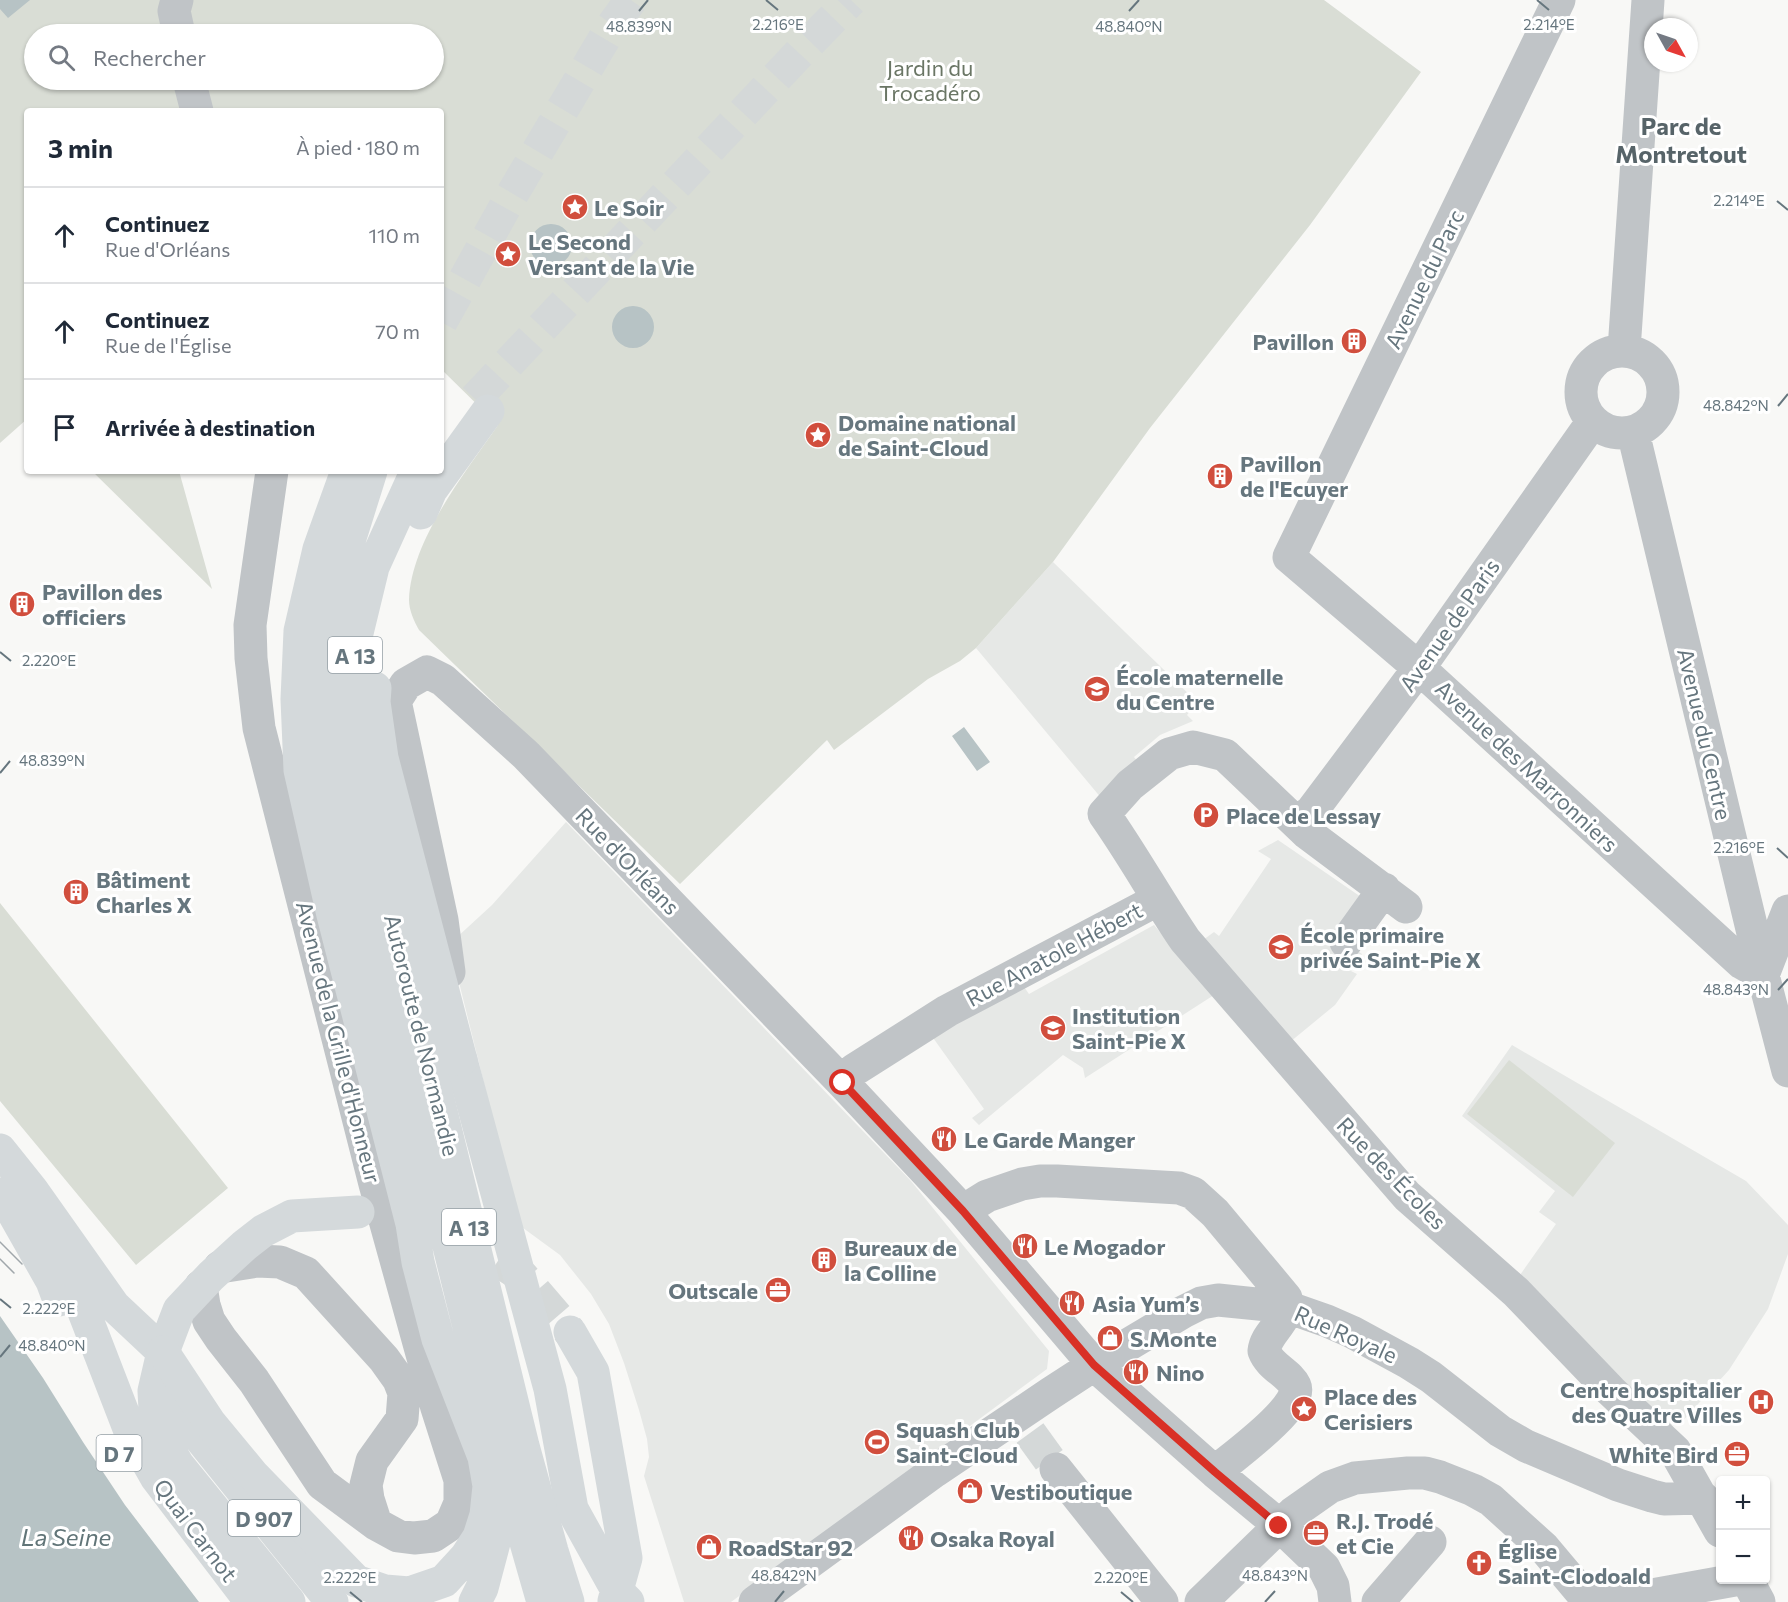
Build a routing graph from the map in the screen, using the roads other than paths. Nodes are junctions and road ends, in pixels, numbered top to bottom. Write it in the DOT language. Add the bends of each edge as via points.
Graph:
graph roads {
  1 [pos="177,0"];
  2 [pos="1559,0"];
  3 [pos="1648,0"];
  4 [pos="177,24"];
  5 [pos="192,90"];
  6 [pos="196,108"];
  7 [pos="1624,350"];
  8 [pos="1593,421"];
  9 [pos="1633,432"];
  10 [pos="444,441"];
  11 [pos="444,468"];
  12 [pos="272,474"];
  13 [pos="346,474"];
  14 [pos="370,474"];
  15 [pos="418,474"];
  16 [pos="441,474"];
  17 [pos="1289,558"];
  18 [pos="1419,668"];
  19 [pos="1296,822"];
  20 [pos="365,853"];
  21 [pos="1157,900"];
  22 [pos="1788,911"];
  23 [pos="1346,942"];
  24 [pos="1763,975"];
  25 [pos="461,1060"];
  26 [pos="1788,1071"];
  27 [pos="843,1083"];
  28 [pos="0,1150"];
  29 [pos="32,1190"];
  30 [pos="0,1194"];
  31 [pos="963,1211"];
  32 [pos="358,1212"];
  33 [pos="412,1224"];
  34 [pos="211,1277"];
  35 [pos="1287,1307"];
  36 [pos="570,1332"];
  37 [pos="163,1352"];
  38 [pos="1094,1365"];
  39 [pos="1056,1469"];
  40 [pos="1215,1472"];
  41 [pos="1703,1498"];
  42 [pos="572,1509"];
  43 [pos="376,1524"];
  44 [pos="1279,1526"];
  45 [pos="1719,1530"];
  46 [pos="1430,1542"];
  47 [pos="1716,1583"];
  48 [pos="1749,1584"];
  49 [pos="620,1599"];
  50 [pos="225,1602"];
  51 [pos="251,1602"];
  52 [pos="289,1602"];
  53 [pos="332,1602"];
  54 [pos="476,1602"];
  55 [pos="531,1602"];
  56 [pos="543,1602"];
  57 [pos="568,1602"];
  58 [pos="755,1602"];
  59 [pos="1162,1602"];
  60 [pos="1201,1602"];
  61 [pos="1335,1602"];
  62 [pos="1378,1602"];
  63 [pos="1596,1602"];
  64 [pos="1612,1602"];
  65 [pos="1759,1602"];
  1 -- 4 [label="street"];
  2 -- 17 [label="street, Avenue du Parc"];
  3 -- 7 [label="street"];
  5 -- 6 [label="street"];
  7 -- 8 [label="street" via="1610,352 1587,368 1581,400"];
  7 -- 9 [label="street" via="1653,363 1663,396 1659,409 1646,425"];
  8 -- 9 [label="street" via="1607,430"];
  8 -- 18 [label="street, Avenue de Paris"];
  9 -- 24 [label="street, Avenue du Centre"];
  10 -- 11 [label="main road" via="482,405"];
  12 -- 43 [label="street, Avenue de la Grille d'Honneur" via="250,625 260,728 375,1184 460,1480 460,1503 451,1524 433,1536 398,1536"];
  13 -- 33 [label="main road" via="319,549 300,631 300,770"];
  14 -- 20 [label="main road, Autoroute de Normandie / A 13" via="344,557 329,634 327,700 330,766"];
  15 -- 20 [label="main road, Autoroute de Normandie / A 13" via="373,567 356,637 353,701"];
  16 -- 25 [label="main road" via="393,573 377,640 374,702 382,759"];
  17 -- 18 [label="street, Avenue des Marronniers"];
  18 -- 19 [label="street, Avenue de Paris" via="1311,812"];
  18 -- 24 [label="street, Avenue des Marronniers" via="1742,963"];
  19 -- 21 [label="street, Rue Anatole Hébert" via="1225,755 1193,747 1169,754 1130,785 1104,814"];
  19 -- 23 [label="street, Rue Anatole Hébert" via="1395,898"];
  20 -- 56 [label="main road, Autoroute de Normandie / A 13" via="500,1452"];
  20 -- 57 [label="main road, Autoroute de Normandie / A 13"];
  21 -- 27 [label="street, Rue Anatole Hébert" via="947,1011 854,1070"];
  21 -- 41 [label="street, Rue des Écoles" via="1192,949 1407,1196 1516,1292 1675,1451"];
  22 -- 24 [label="street"];
  24 -- 26 [label="street, Avenue du Centre"];
  25 -- 27 [label="street, Rue d'Orléans" via="442,920 395,701 406,684 427,672 443,680 526,755"];
  25 -- 42 [label="main road" via="550,1389"];
  27 -- 31 [label="street, Rue d'Orléans"];
  28 -- 29 [label="main road, D 7"];
  29 -- 37 [label="main road, D 7" via="114,1306"];
  29 -- 51 [label="main road, Quai Carnot / D 7" via="70,1272 130,1431 156,1478"];
  30 -- 50 [label="main road, Quai Carnot / D 7" via="52,1281 111,1438 137,1489"];
  31 -- 35 [label="street" via="987,1196 1040,1181 1179,1188 1193,1193 1215,1213 1284,1294"];
  31 -- 38 [label="street, Rue d'Orléans"];
  32 -- 34 [label="main road, Quai Carnot" via="292,1216 263,1231"];
  33 -- 37 [label="main road" via="438,1339 484,1456 489,1486 479,1537 444,1581 409,1593 385,1591 356,1581 238,1458"];
  33 -- 54 [label="main road" via="496,1452 502,1485 501,1519"];
  34 -- 37 [label="main road, Quai Carnot" via="178,1310"];
  34 -- 43 [label="street, Avenue de la Grille d'Honneur" via="204,1305 215,1330 322,1484"];
  34 -- 43 [label="street" via="257,1261 280,1262 306,1274 399,1380 404,1393 402,1419 372,1461 366,1485"];
  35 -- 38 [label="street, Rue Royale" via="1218,1300 1201,1304"];
  35 -- 40 [label="street" via="1264,1351 1294,1385 1293,1401 1272,1425"];
  35 -- 41 [label="street, Rue Royale" via="1352,1332 1409,1363 1526,1446 1646,1494 1664,1499"];
  36 -- 49 [label="main road" via="593,1372 627,1558"];
  37 -- 52 [label="main road, Quai Carnot / D 7" via="154,1391 156,1428 178,1465"];
  37 -- 53 [label="main road, D 907" via="175,1399 196,1433"];
  38 -- 40 [label="street, Rue d'Orléans"];
  38 -- 58 [label="street, Rue Royale" via="1023,1424 935,1472"];
  39 -- 59 [label="street"];
  40 -- 44 [label="street, Rue d'Orléans"];
  41 -- 45 [label="street, Rue des Écoles"];
  42 -- 49 [label="main road"];
  42 -- 55 [label="main road"];
  44 -- 60 [label="street"];
  44 -- 61 [label="street, Rue d'Orléans" via="1324,1568"];
  44 -- 63 [label="street" via="1340,1482 1376,1475 1425,1473 1473,1490 1496,1503 1544,1548 1581,1593"];
  46 -- 62 [label="street"];
  47 -- 64 [label="street"];
  48 -- 65 [label="street"];
}
